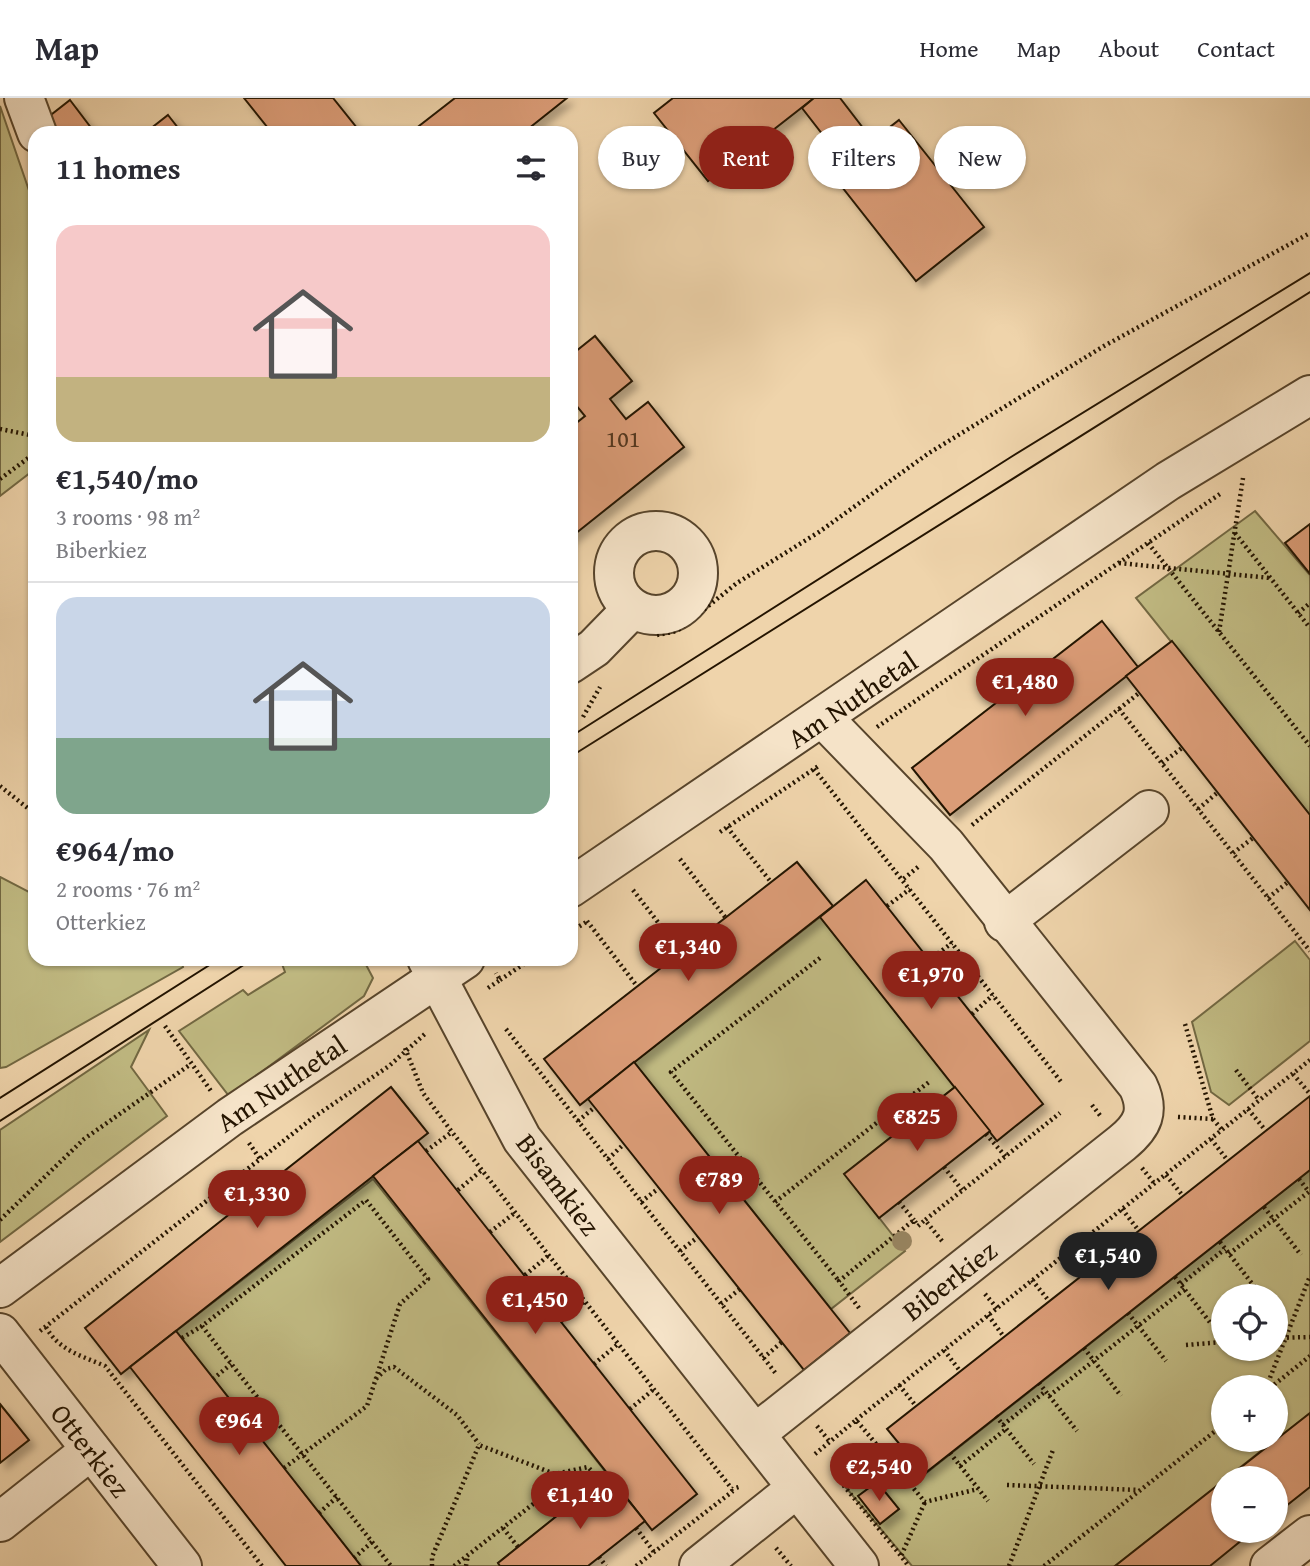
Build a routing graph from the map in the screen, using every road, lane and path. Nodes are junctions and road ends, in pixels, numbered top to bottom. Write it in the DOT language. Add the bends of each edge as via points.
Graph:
graph roads {
  1 [pos="24,98"];
  2 [pos="34,126"];
  3 [pos="1310,233"];
  4 [pos="1310,395"];
  5 [pos="0,429"];
  6 [pos="28,435"];
  7 [pos="28,458"];
  8 [pos="1254,471"];
  9 [pos="0,478"];
  10 [pos="1243,478"];
  11 [pos="1232,485"];
  12 [pos="1222,492"];
  13 [pos="1235,533"];
  14 [pos="1148,543"];
  15 [pos="1119,563"];
  16 [pos="1168,568"];
  17 [pos="1229,574"];
  18 [pos="1270,578"];
  19 [pos="1310,603"];
  20 [pos="1298,613"];
  21 [pos="641,622"];
  22 [pos="1310,628"];
  23 [pos="1219,632"];
  24 [pos="578,659"];
  25 [pos="1139,693"];
  26 [pos="1119,709"];
  27 [pos="837,732"];
  28 [pos="1310,746"];
  29 [pos="1182,748"];
  30 [pos="1162,763"];
  31 [pos="814,769"];
  32 [pos="0,786"];
  33 [pos="1217,793"];
  34 [pos="28,808"];
  35 [pos="1198,809"];
  36 [pos="1149,810"];
  37 [pos="727,827"];
  38 [pos="718,834"];
  39 [pos="1253,838"];
  40 [pos="689,852"];
  41 [pos="1233,853"];
  42 [pos="680,859"];
  43 [pos="670,865"];
  44 [pos="902,880"];
  45 [pos="771,882"];
  46 [pos="1288,882"];
  47 [pos="642,884"];
  48 [pos="910,889"];
  49 [pos="633,890"];
  50 [pos="621,898"];
  51 [pos="1268,898"];
  52 [pos="579,905"];
  53 [pos="887,906"];
  54 [pos="599,913"];
  55 [pos="726,917"];
  56 [pos="1004,922"];
  57 [pos="952,943"];
  58 [pos="681,952"];
  59 [pos="820,958"];
  60 [pos="929,960"];
  61 [pos="521,966"];
  62 [pos="446,977"];
  63 [pos="500,980"];
  64 [pos="637,986"];
  65 [pos="993,996"];
  66 [pos="388,1011"];
  67 [pos="972,1014"];
  68 [pos="1185,1024"];
  69 [pos="165,1026"];
  70 [pos="504,1027"];
  71 [pos="405,1049"];
  72 [pos="1310,1060"];
  73 [pos="191,1064"];
  74 [pos="1236,1070"];
  75 [pos="1293,1074"];
  76 [pos="929,1082"];
  77 [pos="1310,1094"];
  78 [pos="1259,1100"];
  79 [pos="595,1107"];
  80 [pos="1248,1110"];
  81 [pos="1060,1113"];
  82 [pos="230,1117"];
  83 [pos="578,1121"];
  84 [pos="1222,1130"];
  85 [pos="1266,1131"];
  86 [pos="452,1132"];
  87 [pos="986,1133"];
  88 [pos="1211,1139"];
  89 [pos="624,1144"];
  90 [pos="426,1151"];
  91 [pos="1006,1157"];
  92 [pos="608,1159"];
  93 [pos="1228,1161"];
  94 [pos="944,1167"];
  95 [pos="482,1170"];
  96 [pos="1166,1175"];
  97 [pos="1299,1179"];
  98 [pos="659,1188"];
  99 [pos="458,1191"];
  100 [pos="962,1191"];
  101 [pos="1310,1192"];
  102 [pos="1183,1196"];
  103 [pos="641,1202"];
  104 [pos="775,1202"];
  105 [pos="899,1202"];
  106 [pos="1264,1207"];
  107 [pos="1122,1209"];
  108 [pos="516,1212"];
  109 [pos="0,1220"];
  110 [pos="914,1220"];
  111 [pos="925,1220"];
  112 [pos="1274,1220"];
  113 [pos="1139,1231"];
  114 [pos="491,1232"];
  115 [pos="698,1237"];
  116 [pos="1220,1242"];
  117 [pos="1077,1244"];
  118 [pos="680,1251"];
  119 [pos="1227,1252"];
  120 [pos="549,1255"];
  121 [pos="1301,1255"];
  122 [pos="1094,1266"];
  123 [pos="965,1268"];
  124 [pos="525,1275"];
  125 [pos="1310,1276"];
  126 [pos="1175,1277"];
  127 [pos="1032,1280"];
  128 [pos="839,1281"];
  129 [pos="1252,1284"];
  130 [pos="1183,1287"];
  131 [pos="0,1288"];
  132 [pos="740,1289"];
  133 [pos="585,1301"];
  134 [pos="1049,1301"];
  135 [pos="721,1304"];
  136 [pos="997,1308"];
  137 [pos="862,1311"];
  138 [pos="1128,1313"];
  139 [pos="988,1315"];
  140 [pos="561,1321"];
  141 [pos="1211,1324"];
  142 [pos="201,1326"];
  143 [pos="1138,1326"];
  144 [pos="46,1327"];
  145 [pos="1288,1332"];
  146 [pos="1004,1337"];
  147 [pos="1288,1337"];
  148 [pos="1310,1337"];
  149 [pos="182,1338"];
  150 [pos="782,1342"];
  151 [pos="6,1343"];
  152 [pos="1211,1343"];
  153 [pos="618,1344"];
  154 [pos="1186,1345"];
  155 [pos="1084,1348"];
  156 [pos="943,1350"];
  157 [pos="1310,1356"];
  158 [pos="763,1358"];
  159 [pos="1094,1361"];
  160 [pos="1166,1362"];
  161 [pos="594,1363"];
  162 [pos="231,1364"];
  163 [pos="960,1371"];
  164 [pos="1285,1375"];
  165 [pos="213,1379"];
  166 [pos="375,1379"];
  167 [pos="1039,1383"];
  168 [pos="899,1385"];
  169 [pos="654,1389"];
  170 [pos="1048,1394"];
  171 [pos="1121,1396"];
  172 [pos="797,1401"];
  173 [pos="916,1406"];
  174 [pos="266,1408"];
  175 [pos="630,1409"];
  176 [pos="996,1416"];
  177 [pos="856,1420"];
  178 [pos="247,1421"];
  179 [pos="1005,1427"];
  180 [pos="1077,1431"];
  181 [pos="755,1434"];
  182 [pos="1211,1434"];
  183 [pos="830,1441"];
  184 [pos="479,1445"];
  185 [pos="91,1450"];
  186 [pos="1053,1450"];
  187 [pos="817,1452"];
  188 [pos="302,1453"];
  189 [pos="950,1453"];
  190 [pos="825,1463"];
  191 [pos="1034,1464"];
  192 [pos="960,1466"];
  193 [pos="284,1468"];
  194 [pos="575,1472"];
  195 [pos="834,1473"];
  196 [pos="601,1481"];
  197 [pos="793,1482"];
  198 [pos="1007,1485"];
  199 [pos="1039,1486"];
  200 [pos="978,1489"];
  201 [pos="1139,1490"];
  202 [pos="547,1493"];
  203 [pos="337,1497"];
  204 [pos="988,1501"];
  205 [pos="925,1502"];
  206 [pos="319,1513"];
  207 [pos="562,1513"];
  208 [pos="0,1522"];
  209 [pos="503,1528"];
  210 [pos="636,1528"];
  211 [pos="1310,1535"];
  212 [pos="373,1542"];
  213 [pos="518,1547"];
  214 [pos="654,1552"];
  215 [pos="469,1555"];
  216 [pos="901,1556"];
  217 [pos="599,1557"];
  218 [pos="354,1558"];
  219 [pos="908,1564"];
  220 [pos="183,1566"];
  221 [pos="262,1566"];
  222 [pos="391,1566"];
  223 [pos="432,1566"];
  224 [pos="454,1566"];
  225 [pos="466,1566"];
  226 [pos="606,1566"];
  227 [pos="699,1566"];
  228 [pos="859,1566"];
  229 [pos="1009,1566"];
  230 [pos="1044,1566"];
  231 [pos="1269,1566"];
  1 -- 2 [label="street"];
  3 -- 21 [label="path" via="1104,346 929,453 819,532 737,583 677,631"];
  4 -- 27 [label="street, Am Nuthetal" via="1168,481"];
  5 -- 6 [label="path"];
  7 -- 9 [label="path"];
  8 -- 10 [label="path"];
  10 -- 11 [label="path"];
  10 -- 13 [label="path"];
  12 -- 14 [label="path"];
  13 -- 17 [label="path"];
  13 -- 18 [label="path"];
  14 -- 15 [label="path"];
  14 -- 16 [label="path"];
  15 -- 16 [label="path"];
  15 -- 27 [label="path"];
  16 -- 17 [label="path"];
  16 -- 23 [label="path"];
  17 -- 18 [label="path"];
  17 -- 23 [label="path"];
  18 -- 20 [label="path"];
  19 -- 20 [label="path"];
  20 -- 22 [label="path"];
  21 -- 24 [label="street"];
  23 -- 28 [label="path"];
  25 -- 26 [label="path"];
  27 -- 31 [label="path"];
  27 -- 52 [label="street, Am Nuthetal"];
  27 -- 56 [label="street, Biberkiez" via="946,845"];
  29 -- 30 [label="path"];
  31 -- 37 [label="path"];
  31 -- 44 [label="path"];
  32 -- 34 [label="path"];
  33 -- 35 [label="path"];
  36 -- 56 [label="street"];
  37 -- 38 [label="path"];
  37 -- 45 [label="path"];
  39 -- 41 [label="path"];
  40 -- 42 [label="path"];
  42 -- 43 [label="path"];
  42 -- 55 [label="path"];
  46 -- 51 [label="path"];
  47 -- 49 [label="path"];
  48 -- 53 [label="path"];
  49 -- 50 [label="path"];
  49 -- 58 [label="path"];
  52 -- 54 [label="path"];
  52 -- 64 [label="path"];
  56 -- 123 [label="street, Biberkiez" via="1138,1086 1145,1100 1144,1115 1137,1131"];
  57 -- 60 [label="path"];
  59 -- 104 [label="path" via="671,1072"];
  61 -- 63 [label="path"];
  62 -- 66 [label="street, Am Nuthetal"];
  62 -- 71 [label="path"];
  62 -- 181 [label="street, Bisamkiez" via="522,1139"];
  65 -- 67 [label="path"];
  66 -- 71 [label="path"];
  66 -- 82 [label="street, Am Nuthetal"];
  68 -- 84 [label="path" via="1213,1119"];
  69 -- 73 [label="path"];
  70 -- 83 [label="path"];
  71 -- 86 [label="path" via="423,1093"];
  71 -- 144 [label="path"];
  72 -- 75 [label="path"];
  73 -- 82 [label="path"];
  73 -- 109 [label="path" via="84,1139"];
  74 -- 78 [label="path"];
  75 -- 77 [label="path"];
  75 -- 78 [label="path"];
  76 -- 104 [label="path"];
  78 -- 80 [label="path"];
  79 -- 83 [label="path"];
  80 -- 84 [label="path"];
  80 -- 85 [label="path"];
  81 -- 91 [label="path"];
  82 -- 131 [label="street, Am Nuthetal"];
  83 -- 92 [label="path"];
  84 -- 88 [label="path"];
  86 -- 90 [label="path"];
  86 -- 95 [label="path"];
  87 -- 91 [label="path"];
  88 -- 93 [label="path"];
  88 -- 96 [label="path"];
  89 -- 92 [label="path"];
  91 -- 100 [label="path"];
  92 -- 103 [label="path"];
  94 -- 100 [label="path"];
  95 -- 99 [label="path"];
  95 -- 108 [label="path"];
  96 -- 102 [label="path"];
  96 -- 107 [label="path"];
  97 -- 101 [label="path"];
  98 -- 103 [label="path"];
  100 -- 111 [label="path"];
  101 -- 112 [label="path"];
  103 -- 118 [label="path"];
  104 -- 128 [label="path"];
  105 -- 110 [label="path"];
  106 -- 112 [label="path"];
  107 -- 113 [label="path"];
  107 -- 117 [label="path"];
  108 -- 114 [label="path"];
  108 -- 120 [label="path"];
  110 -- 111 [label="path" via="918,1226"];
  110 -- 128 [label="path"];
  111 -- 123 [label="path"];
  112 -- 119 [label="path"];
  112 -- 121 [label="path"];
  115 -- 118 [label="path"];
  116 -- 119 [label="path"];
  117 -- 122 [label="path"];
  117 -- 127 [label="path"];
  118 -- 135 [label="path"];
  119 -- 129 [label="path"];
  119 -- 130 [label="path"];
  120 -- 124 [label="path"];
  120 -- 133 [label="path"];
  123 -- 136 [label="path"];
  123 -- 172 [label="street, Biberkiez"];
  125 -- 145 [label="path"];
  126 -- 130 [label="path"];
  127 -- 134 [label="path"];
  127 -- 136 [label="path"];
  128 -- 137 [label="path"];
  130 -- 141 [label="path"];
  130 -- 143 [label="path"];
  132 -- 135 [label="path"];
  133 -- 140 [label="path"];
  133 -- 153 [label="path"];
  135 -- 158 [label="path"];
  136 -- 139 [label="path"];
  138 -- 143 [label="path"];
  139 -- 146 [label="path"];
  139 -- 156 [label="path"];
  142 -- 149 [label="path"];
  142 -- 162 [label="path"];
  142 -- 166 [label="path" via="366,1200 428,1279 400,1304"];
  143 -- 159 [label="path"];
  143 -- 160 [label="path"];
  144 -- 151 [label="path"];
  144 -- 221 [label="path" via="66,1350 105,1366"];
  147 -- 148 [label="path"];
  150 -- 158 [label="path"];
  151 -- 185 [label="street, Otterkiez"];
  152 -- 154 [label="path"];
  153 -- 161 [label="path"];
  153 -- 169 [label="path"];
  155 -- 159 [label="path"];
  156 -- 163 [label="path"];
  156 -- 168 [label="path"];
  157 -- 164 [label="path"];
  158 -- 172 [label="path"];
  159 -- 170 [label="path"];
  159 -- 171 [label="path"];
  162 -- 165 [label="path"];
  162 -- 174 [label="path"];
  166 -- 184 [label="path" via="394,1367 457,1415"];
  166 -- 188 [label="path" via="367,1406"];
  167 -- 170 [label="path"];
  168 -- 173 [label="path"];
  168 -- 177 [label="path"];
  169 -- 175 [label="path"];
  169 -- 197 [label="path" via="732,1489"];
  170 -- 179 [label="path"];
  170 -- 180 [label="path"];
  172 -- 181 [label="street, Biberkiez"];
  172 -- 183 [label="path"];
  174 -- 178 [label="path"];
  174 -- 188 [label="path"];
  176 -- 179 [label="path"];
  177 -- 183 [label="path"];
  177 -- 205 [label="path"];
  179 -- 191 [label="path"];
  179 -- 192 [label="path"];
  181 -- 197 [label="street, Bisamkiez"];
  182 -- 201 [label="path"];
  183 -- 187 [label="path"];
  184 -- 194 [label="path" via="555,1474"];
  184 -- 223 [label="path"];
  185 -- 208 [label="street"];
  185 -- 220 [label="street, Otterkiez"];
  186 -- 199 [label="path"];
  187 -- 190 [label="path"];
  187 -- 197 [label="path"];
  188 -- 193 [label="path"];
  188 -- 203 [label="path"];
  189 -- 192 [label="path"];
  192 -- 200 [label="path"];
  194 -- 196 [label="path" via="588,1467"];
  194 -- 202 [label="path"];
  195 -- 216 [label="path"];
  197 -- 227 [label="street"];
  197 -- 228 [label="street, Bisamkiez"];
  198 -- 199 [label="path"];
  199 -- 201 [label="path"];
  199 -- 229 [label="path"];
  200 -- 204 [label="path"];
  200 -- 205 [label="path"];
  201 -- 230 [label="path"];
  202 -- 207 [label="path"];
  202 -- 209 [label="path"];
  203 -- 206 [label="path"];
  203 -- 212 [label="path"];
  205 -- 216 [label="path"];
  209 -- 213 [label="path"];
  209 -- 215 [label="path"];
  210 -- 214 [label="path"];
  211 -- 231 [label="street"];
  212 -- 218 [label="path"];
  212 -- 222 [label="path"];
  215 -- 224 [label="path"];
  215 -- 225 [label="path"];
  216 -- 219 [label="path"];
  217 -- 226 [label="path"];
}
